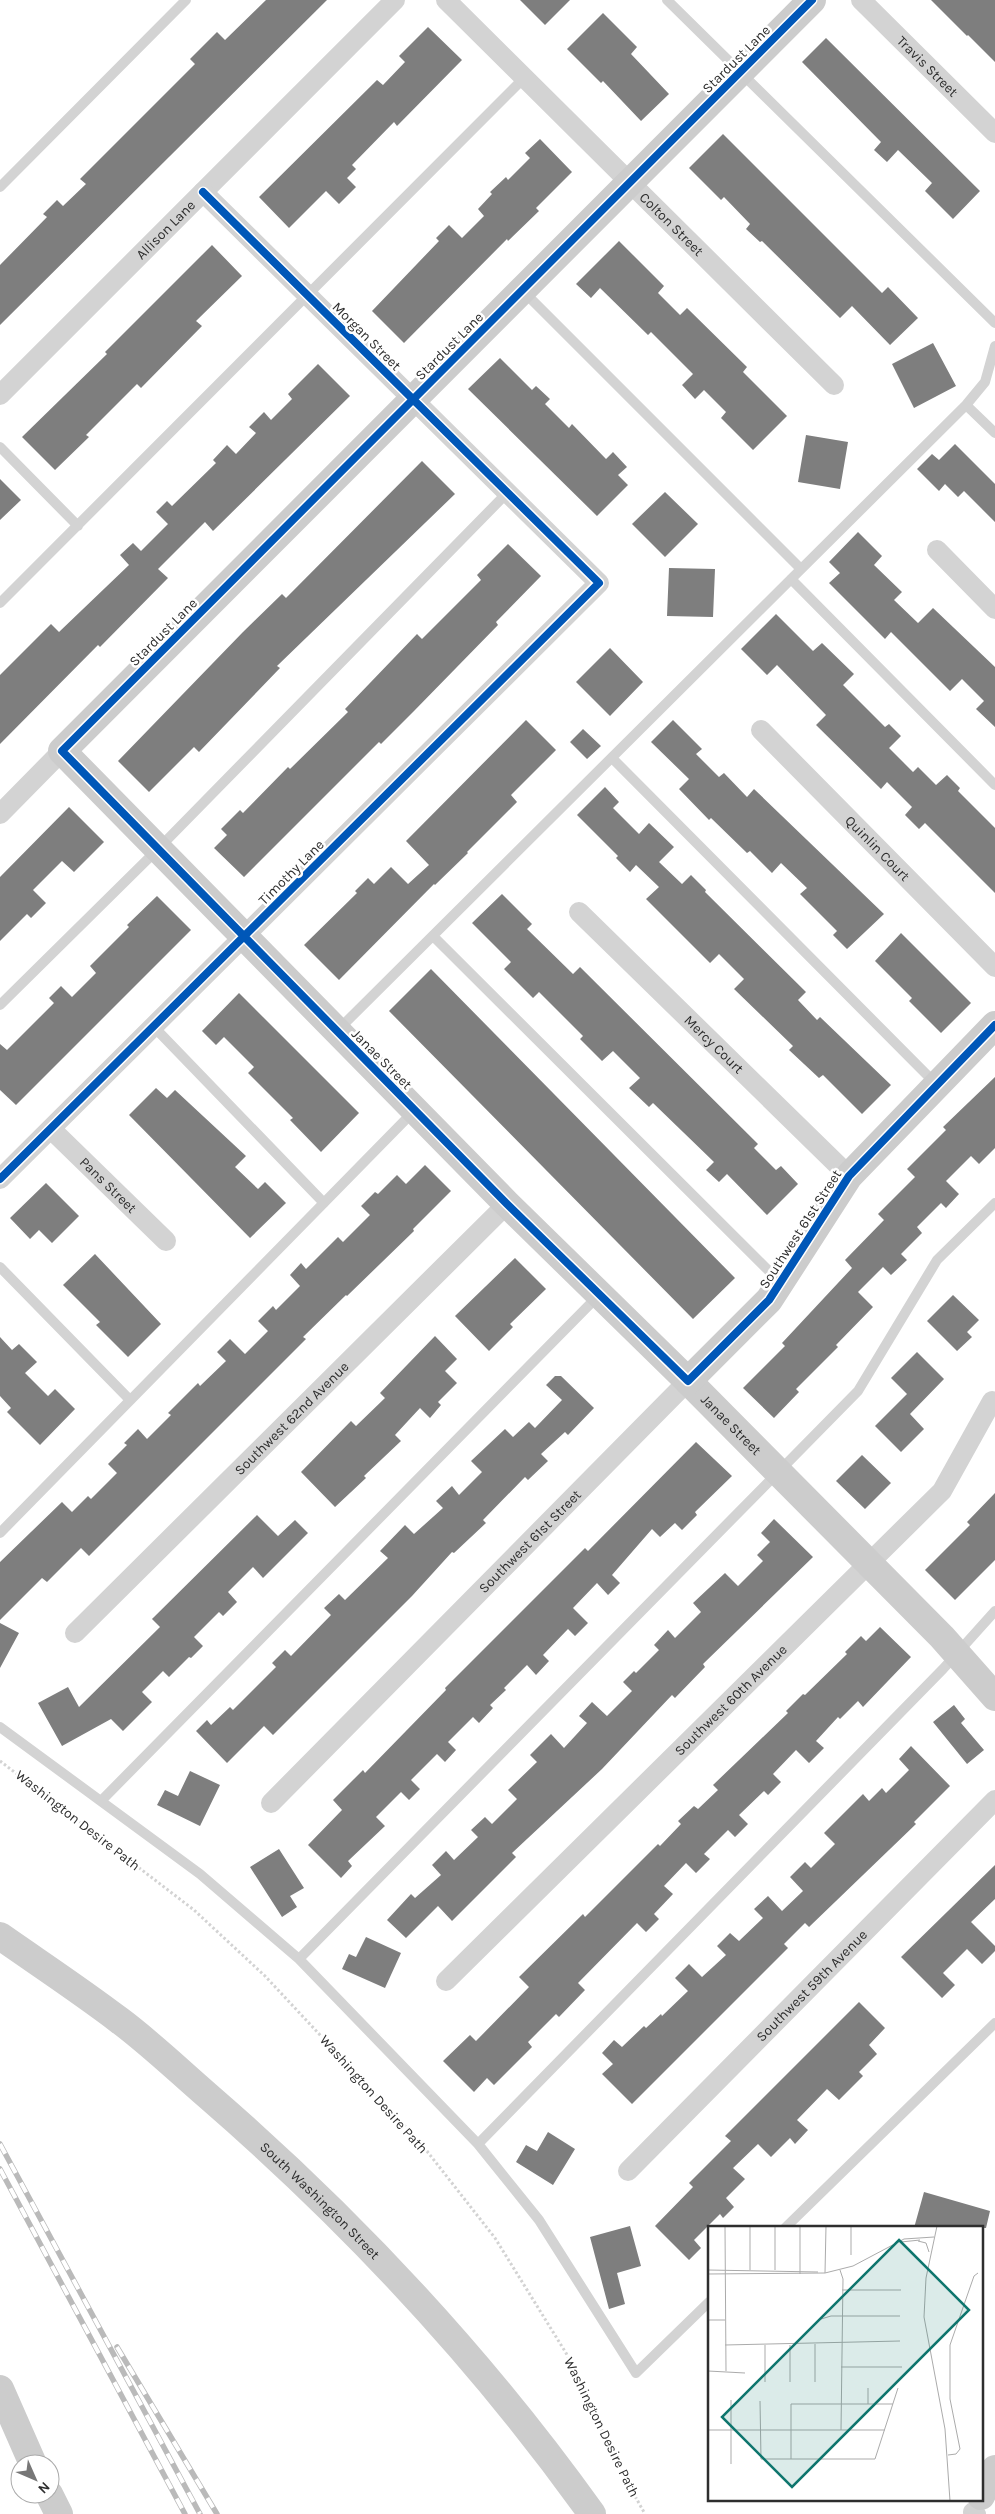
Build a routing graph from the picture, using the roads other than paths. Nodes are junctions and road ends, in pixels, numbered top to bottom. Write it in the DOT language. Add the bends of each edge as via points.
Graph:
graph roads {
  1 [pos="186,0"];
  2 [pos="395,0"];
  3 [pos="446,0"];
  4 [pos="667,0"];
  5 [pos="812,0"];
  6 [pos="861,0"];
  7 [pos="739,73"];
  8 [pos="524,78"];
  9 [pos="995,133"];
  10 [pos="630,183"];
  11 [pos="0,187"];
  12 [pos="203,192"];
  13 [pos="522,291"];
  14 [pos="308,296"];
  15 [pos="995,323"];
  16 [pos="995,346"];
  17 [pos="834,385"];
  18 [pos="0,395"];
  19 [pos="413,400"];
  20 [pos="966,405"];
  21 [pos="995,433"];
  22 [pos="0,447"];
  23 [pos="507,493"];
  24 [pos="78,526"];
  25 [pos="938,550"];
  26 [pos="802,569"];
  27 [pos="791,579"];
  28 [pos="599,584"];
  29 [pos="0,603"];
  30 [pos="995,609"];
  31 [pos="761,730"];
  32 [pos="62,751"];
  33 [pos="612,758"];
  34 [pos="995,785"];
  35 [pos="0,814"];
  36 [pos="158,849"];
  37 [pos="579,912"];
  38 [pos="433,936"];
  39 [pos="244,937"];
  40 [pos="995,967"];
  41 [pos="0,1005"];
  42 [pos="995,1025"];
  43 [pos="154,1027"];
  44 [pos="337,1031"];
  45 [pos="937,1085"];
  46 [pos="415,1111"];
  47 [pos="51,1129"];
  48 [pos="849,1176"];
  49 [pos="0,1179"];
  50 [pos="324,1203"];
  51 [pos="995,1203"];
  52 [pos="507,1204"];
  53 [pos="166,1241"];
  54 [pos="0,1267"];
  55 [pos="780,1282"];
  56 [pos="599,1294"];
  57 [pos="688,1381"];
  58 [pos="130,1400"];
  59 [pos="993,1402"];
  60 [pos="777,1473"];
  61 [pos="0,1533"];
  62 [pos="868,1564"];
  63 [pos="995,1611"];
  64 [pos="75,1633"];
  65 [pos="956,1653"];
  66 [pos="995,1697"];
  67 [pos="0,1727"];
  68 [pos="102,1800"];
  69 [pos="995,1800"];
  70 [pos="272,1803"];
  71 [pos="0,1936"];
  72 [pos="299,1959"];
  73 [pos="446,1981"];
  74 [pos="995,2023"];
  75 [pos="478,2144"];
  76 [pos="628,2171"];
  77 [pos="787,2226"];
  78 [pos="708,2303"];
  79 [pos="0,2389"];
  80 [pos="29,2454"];
  81 [pos="995,2469"];
  82 [pos="982,2494"];
  83 [pos="592,2514"];
  1 -- 11 [label="lane"];
  2 -- 12 [label="street, Allison Lane"];
  3 -- 8 [label="street, Colton Street"];
  4 -- 7 [label="lane"];
  5 -- 7 [label="street, Stardust Lane"];
  6 -- 9 [label="street, Travis Street"];
  7 -- 10 [label="street, Stardust Lane"];
  7 -- 15 [label="lane"];
  8 -- 10 [label="street, Colton Street"];
  8 -- 14 [label="lane"];
  10 -- 13 [label="street, Stardust Lane"];
  10 -- 17 [label="street, Colton Street"];
  12 -- 14 [label="street, Morgan Street"];
  12 -- 18 [label="street, Allison Lane"];
  13 -- 19 [label="street, Stardust Lane"];
  13 -- 26 [label="lane"];
  14 -- 19 [label="street, Morgan Street"];
  14 -- 24 [label="lane"];
  16 -- 20 [label="lane" via="985,382"];
  19 -- 23 [label="street, Morgan Street"];
  19 -- 32 [label="street, Stardust Lane"];
  20 -- 21 [label="lane"];
  20 -- 26 [label="lane"];
  22 -- 24 [label="lane"];
  23 -- 28 [label="street, Morgan Street"];
  23 -- 36 [label="lane"];
  24 -- 29 [label="lane"];
  25 -- 30 [label="street"];
  26 -- 27 [label="lane"];
  27 -- 33 [label="lane"];
  27 -- 34 [label="lane"];
  28 -- 39 [label="street, Timothy Lane"];
  31 -- 40 [label="street, Quinlin Court"];
  32 -- 35 [label="street, Stardust Lane"];
  32 -- 36 [label="street, Janae Street"];
  33 -- 38 [label="lane"];
  33 -- 45 [label="lane"];
  36 -- 39 [label="street, Janae Street"];
  36 -- 41 [label="lane"];
  37 -- 48 [label="street, Mercy Court"];
  38 -- 44 [label="lane"];
  38 -- 55 [label="lane"];
  39 -- 43 [label="street, Timothy Lane"];
  39 -- 44 [label="street, Janae Street"];
  42 -- 45 [label="street, Southwest 61st Street"];
  43 -- 47 [label="street, Timothy Lane"];
  43 -- 50 [label="lane"];
  44 -- 46 [label="street, Janae Street"];
  45 -- 48 [label="street, Southwest 61st Street"];
  46 -- 50 [label="lane"];
  46 -- 52 [label="street, Janae Street"];
  47 -- 49 [label="street, Timothy Lane"];
  47 -- 53 [label="street, Pans Street"];
  48 -- 55 [label="street, Southwest 61st Street"];
  50 -- 58 [label="lane"];
  51 -- 60 [label="lane" via="937,1260 858,1392"];
  52 -- 56 [label="street, Janae Street"];
  52 -- 64 [label="street, Southwest 62nd Avenue"];
  54 -- 58 [label="lane"];
  55 -- 57 [label="street, Southwest 61st Street" via="768,1300"];
  56 -- 57 [label="street, Janae Street"];
  56 -- 68 [label="lane"];
  57 -- 60 [label="street, Janae Street"];
  57 -- 70 [label="street, Southwest 61st Street"];
  58 -- 61 [label="lane"];
  59 -- 62 [label="street, Southwest 60th Avenue" via="942,1491"];
  60 -- 62 [label="street, Janae Street"];
  60 -- 72 [label="lane"];
  62 -- 65 [label="street, Janae Street"];
  62 -- 73 [label="street, Southwest 60th Avenue"];
  63 -- 65 [label="lane"];
  65 -- 66 [label="street, Janae Street"];
  65 -- 75 [label="lane"];
  67 -- 68 [label="lane"];
  68 -- 72 [label="lane" via="200,1874"];
  69 -- 76 [label="street, Southwest 59th Avenue"];
  71 -- 83 [label="street, South Washington Street" via="121,2021 267,2148 353,2231 442,2326 503,2398"];
  72 -- 75 [label="lane"];
  74 -- 77 [label="lane"];
  75 -- 78 [label="lane" via="539,2220 636,2373"];
  79 -- 80 [label="street"];
  81 -- 82 [label="street"];
}
